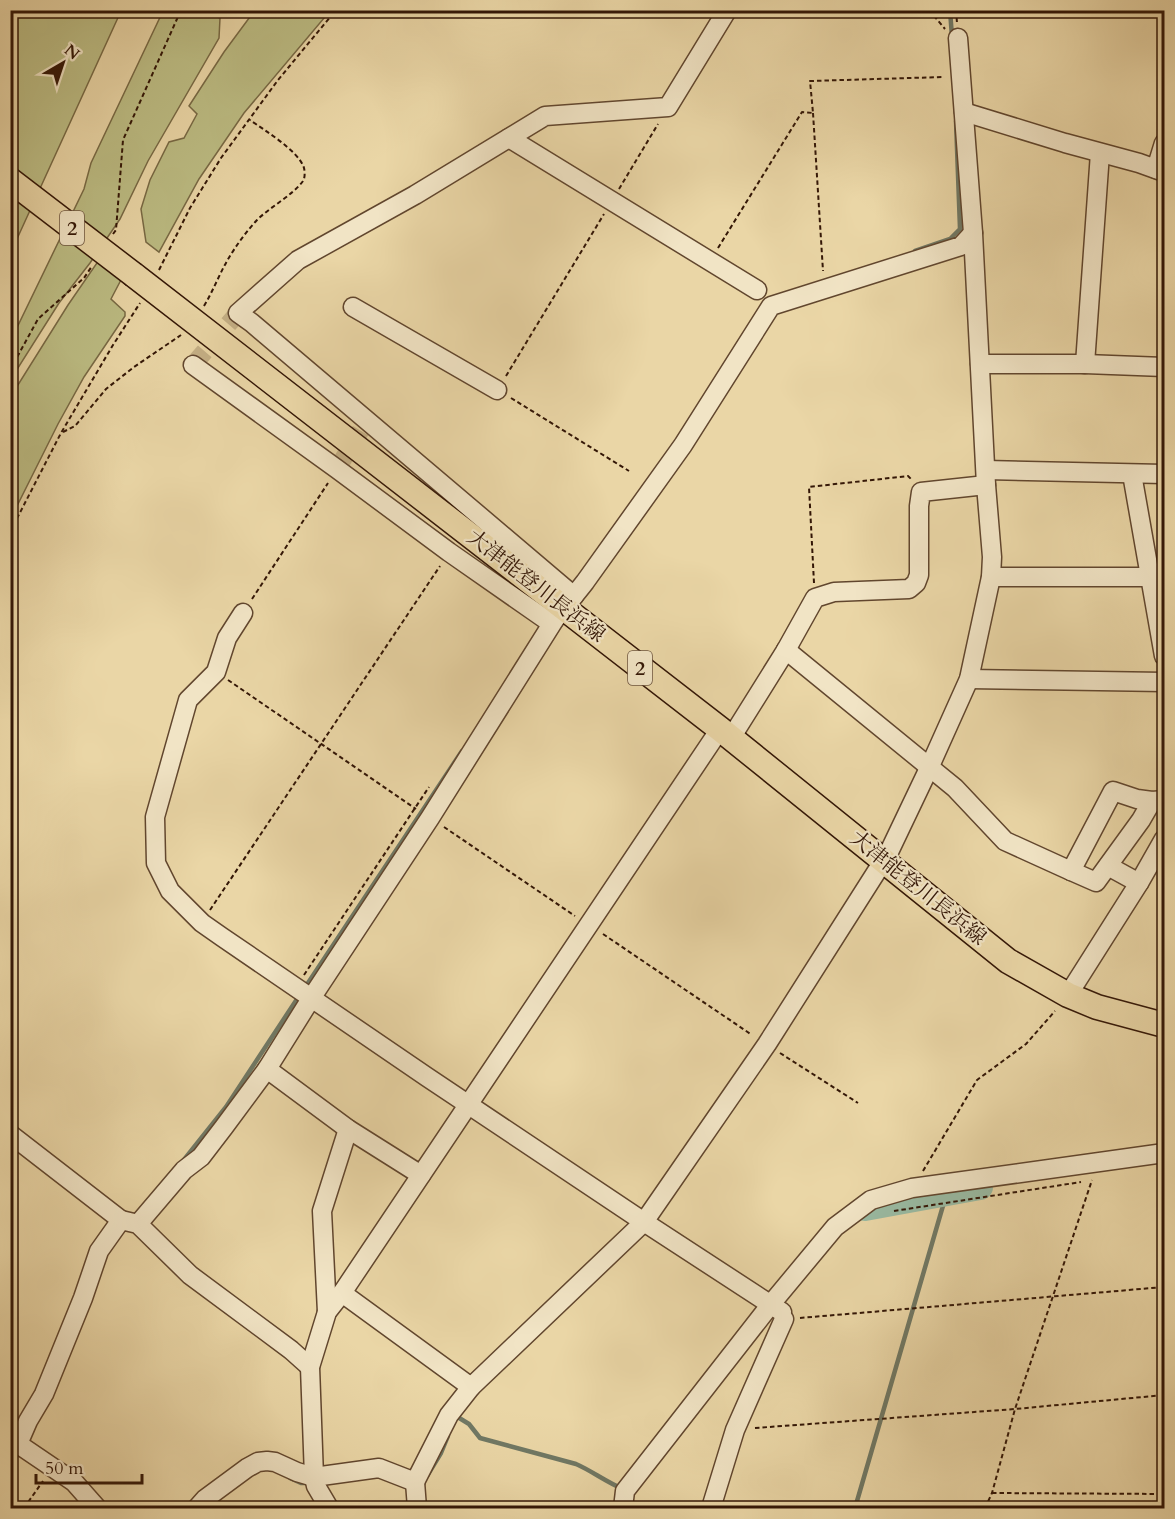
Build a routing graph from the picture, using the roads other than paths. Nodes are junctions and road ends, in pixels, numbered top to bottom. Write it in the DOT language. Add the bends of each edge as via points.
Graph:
graph roads {
  1 [pos="726,12"];
  2 [pos="952,34"];
  3 [pos="964,112"];
  4 [pos="509,138"];
  5 [pos="1164,143"];
  6 [pos="1100,153"];
  7 [pos="1160,170"];
  8 [pos="10,180"];
  9 [pos="973,233"];
  10 [pos="757,290"];
  11 [pos="353,307"];
  12 [pos="980,364"];
  13 [pos="1085,364"];
  14 [pos="193,365"];
  15 [pos="1164,367"];
  16 [pos="497,390"];
  17 [pos="1132,474"];
  18 [pos="1164,474"];
  19 [pos="986,478"];
  20 [pos="991,577"];
  21 [pos="1150,577"];
  22 [pos="564,608"];
  23 [pos="243,613"];
  24 [pos="786,650"];
  25 [pos="1164,657"];
  26 [pos="969,679"];
  27 [pos="1164,682"];
  28 [pos="725,734"];
  29 [pos="930,766"];
  30 [pos="1158,800"];
  31 [pos="1164,839"];
  32 [pos="884,860"];
  33 [pos="1108,866"];
  34 [pos="1071,871"];
  35 [pos="1139,884"];
  36 [pos="303,992"];
  37 [pos="1068,995"];
  38 [pos="1164,1025"];
  39 [pos="267,1068"];
  40 [pos="469,1104"];
  41 [pos="348,1129"];
  42 [pos="10,1134"];
  43 [pos="1164,1153"];
  44 [pos="421,1175"];
  45 [pos="129,1222"];
  46 [pos="644,1222"];
  47 [pos="342,1293"];
  48 [pos="327,1312"];
  49 [pos="779,1312"];
  50 [pos="310,1367"];
  51 [pos="471,1388"];
  52 [pos="19,1446"];
  53 [pos="315,1482"];
  54 [pos="416,1492"];
  55 [pos="198,1507"];
  56 [pos="97,1509"];
  57 [pos="329,1509"];
  58 [pos="623,1509"];
  59 [pos="711,1509"];
  1 -- 4 [label="street" via="668,107 545,116"];
  2 -- 3 [label="street"];
  3 -- 6 [label="street"];
  3 -- 9 [label="street"];
  4 -- 10 [label="street"];
  4 -- 22 [label="street" via="298,260 238,313"];
  5 -- 7 [label="street"];
  6 -- 7 [label="street"];
  6 -- 13 [label="street"];
  8 -- 22 [label="main road, 大津能登川長浜線 / 2, bridge" via="140,286"];
  9 -- 12 [label="street"];
  9 -- 22 [label="street" via="961,246 771,306 683,445"];
  11 -- 16 [label="street"];
  12 -- 13 [label="street"];
  12 -- 19 [label="street"];
  13 -- 15 [label="street"];
  14 -- 22 [label="street" via="545,619"];
  17 -- 18 [label="street"];
  17 -- 19 [label="street"];
  17 -- 21 [label="street"];
  19 -- 20 [label="street"];
  19 -- 24 [label="street" via="921,492 916,583 909,589 834,592 815,598"];
  20 -- 21 [label="street"];
  20 -- 26 [label="street"];
  21 -- 25 [label="street"];
  22 -- 28 [label="main road, 大津能登川長浜線 / 2"];
  22 -- 36 [label="street" via="420,812"];
  23 -- 36 [label="street" via="227,638 216,672 188,700 155,818 156,863 171,891 202,923"];
  24 -- 28 [label="street"];
  24 -- 29 [label="street"];
  26 -- 27 [label="street"];
  26 -- 29 [label="street"];
  28 -- 32 [label="main road, 大津能登川長浜線 / 2"];
  28 -- 40 [label="street"];
  29 -- 32 [label="street"];
  29 -- 34 [label="street" via="1005,841"];
  30 -- 33 [label="street"];
  30 -- 34 [label="street" via="1137,799 1113,791"];
  31 -- 35 [label="street"];
  32 -- 37 [label="main road, 大津能登川長浜線 / 2" via="1008,961"];
  32 -- 46 [label="street" via="766,1044"];
  33 -- 34 [label="street" via="1096,882"];
  33 -- 35 [label="street"];
  35 -- 37 [label="street"];
  36 -- 39 [label="street"];
  36 -- 40 [label="street"];
  37 -- 38 [label="main road, 大津能登川長浜線 / 2"];
  39 -- 41 [label="street"];
  39 -- 45 [label="street" via="201,1157"];
  40 -- 44 [label="street"];
  40 -- 46 [label="street"];
  41 -- 44 [label="street"];
  41 -- 48 [label="street" via="322,1211"];
  42 -- 45 [label="street"];
  43 -- 49 [label="street" via="912,1188 871,1200 835,1227"];
  44 -- 47 [label="street"];
  45 -- 50 [label="street" via="190,1275"];
  45 -- 52 [label="street" via="99,1251 44,1394"];
  46 -- 49 [label="street"];
  46 -- 51 [label="street"];
  47 -- 48 [label="street"];
  47 -- 51 [label="street"];
  48 -- 50 [label="street"];
  49 -- 58 [label="street" via="625,1491"];
  49 -- 59 [label="street" via="735,1430"];
  50 -- 53 [label="street"];
  51 -- 54 [label="street" via="449,1415"];
  52 -- 56 [label="street" via="74,1482"];
  53 -- 54 [label="street" via="380,1468"];
  53 -- 55 [label="street" via="275,1462 258,1462"];
  53 -- 57 [label="street"];
}
